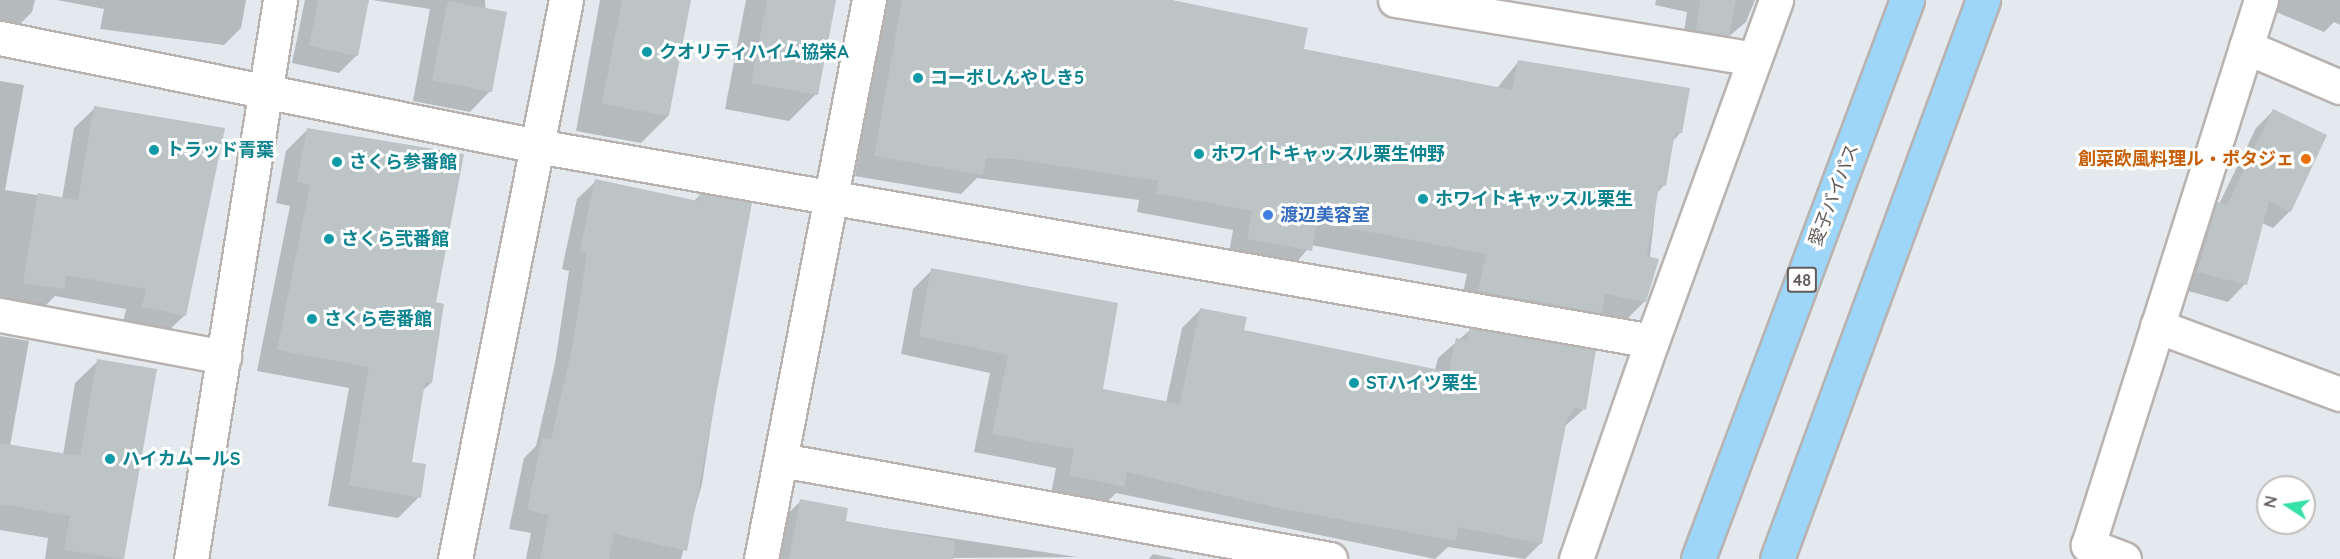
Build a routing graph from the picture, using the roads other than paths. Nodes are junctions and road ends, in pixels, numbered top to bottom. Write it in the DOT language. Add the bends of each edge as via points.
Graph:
graph roads {
  1 [pos="280,0"];
  2 [pos="566,0"];
  3 [pos="869,0"];
  4 [pos="1395,0"];
  5 [pos="1776,0"];
  6 [pos="1907,0"];
  7 [pos="1983,0"];
  8 [pos="2261,0"];
  9 [pos="0,39"];
  10 [pos="2246,47"];
  11 [pos="1754,59"];
  12 [pos="2340,87"];
  13 [pos="267,88"];
  14 [pos="537,146"];
  15 [pos="832,195"];
  16 [pos="0,315"];
  17 [pos="2157,326"];
  18 [pos="1652,341"];
  19 [pos="224,357"];
  20 [pos="2340,394"];
  21 [pos="781,460"];
  22 [pos="191,559"];
  23 [pos="455,559"];
  24 [pos="761,559"];
  25 [pos="1330,559"];
  26 [pos="1576,559"];
  27 [pos="1698,559"];
  28 [pos="1777,559"];
  29 [pos="2124,559"];
  1 -- 13 [label="street"];
  2 -- 14 [label="street"];
  3 -- 15 [label="street"];
  4 -- 11 [label="street"];
  5 -- 11 [label="street"];
  6 -- 27 [label="highway, 愛子バイパス / 48"];
  7 -- 28 [label="highway"];
  8 -- 10 [label="street"];
  9 -- 13 [label="street"];
  10 -- 12 [label="street"];
  10 -- 17 [label="street"];
  11 -- 18 [label="street"];
  13 -- 14 [label="street"];
  13 -- 19 [label="street"];
  14 -- 15 [label="street"];
  14 -- 23 [label="street"];
  15 -- 18 [label="street"];
  15 -- 21 [label="street"];
  16 -- 19 [label="street"];
  17 -- 20 [label="street"];
  17 -- 29 [label="street" via="2088,545"];
  18 -- 26 [label="street"];
  19 -- 22 [label="street"];
  21 -- 24 [label="street"];
  21 -- 25 [label="street"];
}
